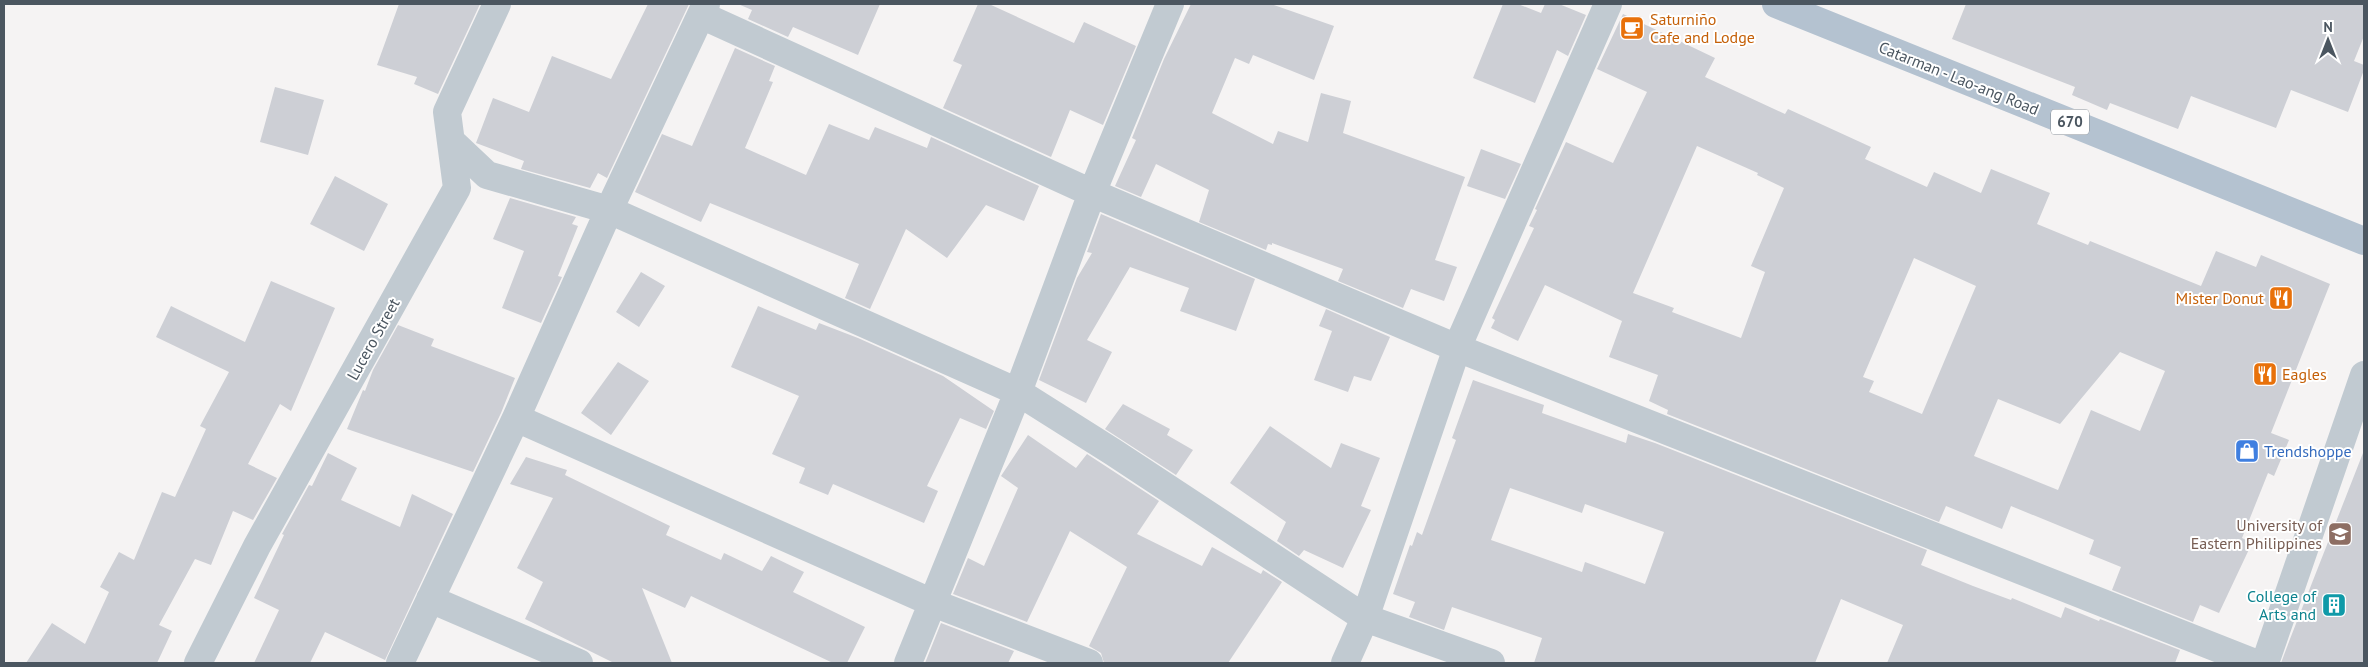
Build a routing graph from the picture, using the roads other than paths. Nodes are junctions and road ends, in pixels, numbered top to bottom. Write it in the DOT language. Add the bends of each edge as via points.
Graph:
graph roads {
  1 [pos="497,4"];
  2 [pos="1170,4"];
  3 [pos="1608,4"];
  4 [pos="1776,4"];
  5 [pos="704,9"];
  6 [pos="452,142"];
  7 [pos="1092,193"];
  8 [pos="609,210"];
  9 [pos="2364,241"];
  10 [pos="1457,348"];
  11 [pos="2364,375"];
  12 [pos="1018,392"];
  13 [pos="516,418"];
  14 [pos="430,599"];
  15 [pos="934,603"];
  16 [pos="1365,618"];
  17 [pos="198,663"];
  18 [pos="400,663"];
  19 [pos="579,663"];
  20 [pos="908,663"];
  21 [pos="1089,663"];
  22 [pos="1345,663"];
  23 [pos="1491,663"];
  24 [pos="2255,663"];
  25 [pos="2265,663"];
  1 -- 6 [label="street, Lucero Street" via="447,112"];
  2 -- 7 [label="street"];
  3 -- 10 [label="street"];
  4 -- 9 [label="main road, Catarman - Lao-ang Road / 670"];
  5 -- 7 [label="street"];
  5 -- 8 [label="street"];
  6 -- 8 [label="street" via="487,174"];
  6 -- 17 [label="street, Lucero Street" via="457,188 257,546"];
  7 -- 10 [label="street"];
  7 -- 12 [label="street"];
  8 -- 12 [label="street"];
  8 -- 13 [label="street"];
  10 -- 16 [label="street"];
  10 -- 24 [label="street"];
  11 -- 25 [label="street"];
  12 -- 15 [label="street"];
  12 -- 16 [label="street"];
  13 -- 14 [label="street"];
  13 -- 15 [label="street"];
  14 -- 18 [label="street"];
  14 -- 19 [label="street"];
  15 -- 20 [label="street"];
  15 -- 21 [label="street"];
  16 -- 22 [label="street"];
  16 -- 23 [label="street"];
}
